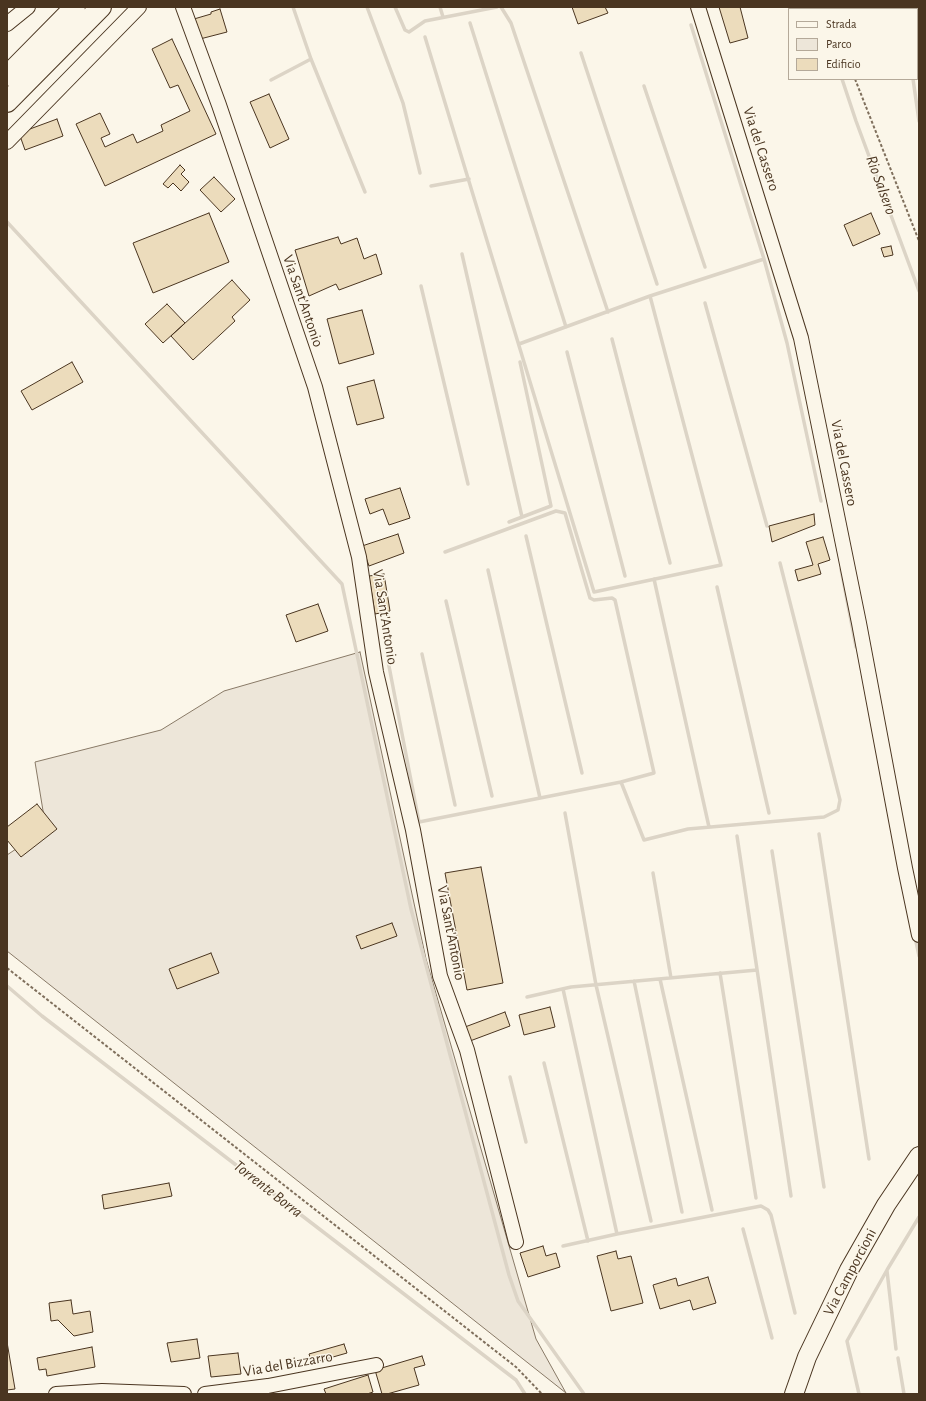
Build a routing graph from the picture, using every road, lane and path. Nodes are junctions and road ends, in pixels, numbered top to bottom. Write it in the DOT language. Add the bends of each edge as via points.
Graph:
graph roads {
  1 [pos="28,7"];
  2 [pos="76,7"];
  3 [pos="101,7"];
  4 [pos="139,7"];
  5 [pos="183,7"];
  6 [pos="698,7"];
  7 [pos="7,24"];
  8 [pos="7,76"];
  9 [pos="855,80"];
  10 [pos="7,102"];
  11 [pos="7,142"];
  12 [pos="919,242"];
  13 [pos="919,935"];
  14 [pos="7,968"];
  15 [pos="919,1156"];
  16 [pos="516,1242"];
  17 [pos="376,1365"];
  18 [pos="56,1394"];
  19 [pos="184,1394"];
  20 [pos="205,1394"];
  21 [pos="542,1394"];
  22 [pos="794,1394"];
  1 -- 7 [label="street"];
  2 -- 8 [label="highway"];
  3 -- 10 [label="highway"];
  4 -- 11 [label="street"];
  5 -- 16 [label="street, Via Sant'Antonio" via="315,387 359,557 376,672 414,830 440,976 467,1050"];
  6 -- 13 [label="street, Via del Cassero" via="801,338 858,616"];
  9 -- 12 [label="path"];
  14 -- 21 [label="path" via="516,1367"];
  15 -- 22 [label="main road, Via Camporcioni" via="886,1205 849,1270 807,1357"];
  17 -- 20 [label="street, Via del Bizzarro" via="268,1386"];
  18 -- 19 [label="street" via="102,1391"];
}
